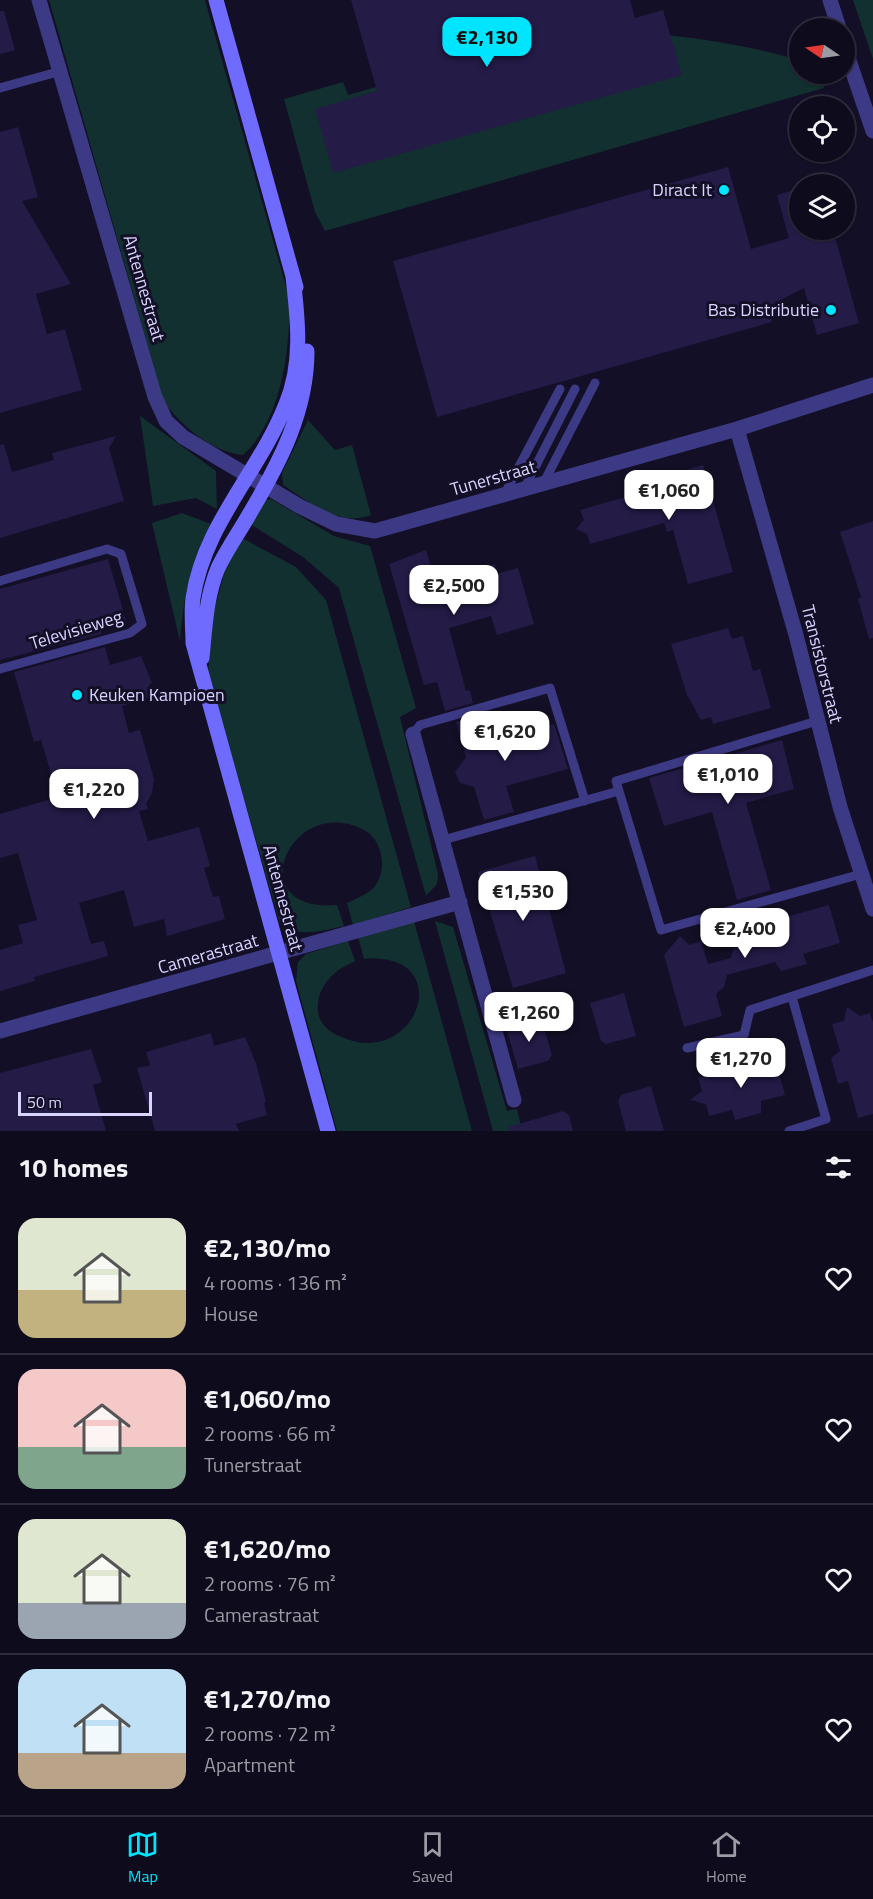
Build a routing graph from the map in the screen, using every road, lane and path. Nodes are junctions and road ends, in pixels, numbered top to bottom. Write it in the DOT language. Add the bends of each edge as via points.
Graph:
graph roads {
  1 [pos="39,0"];
  2 [pos="216,0"];
  3 [pos="830,0"];
  4 [pos="836,18"];
  5 [pos="61,71"];
  6 [pos="855,78"];
  7 [pos="0,88"];
  8 [pos="873,131"];
  9 [pos="293,278"];
  10 [pos="595,383"];
  11 [pos="873,386"];
  12 [pos="560,389"];
  13 [pos="575,389"];
  14 [pos="737,429"];
  15 [pos="247,475"];
  16 [pos="543,484"];
  17 [pos="266,486"];
  18 [pos="524,489"];
  19 [pos="504,495"];
  20 [pos="0,581"];
  21 [pos="0,669"];
  22 [pos="200,676"];
  23 [pos="816,721"];
  24 [pos="413,734"];
  25 [pos="619,791"];
  26 [pos="585,801"];
  27 [pos="443,840"];
  28 [pos="866,881"];
  29 [pos="460,902"];
  30 [pos="873,909"];
  31 [pos="277,955"];
  32 [pos="873,970"];
  33 [pos="792,997"];
  34 [pos="0,1031"];
  35 [pos="687,1048"];
  36 [pos="514,1100"];
  37 [pos="804,1129"];
  38 [pos="327,1131"];
  39 [pos="789,1131"];
  1 -- 5 [label="street, Antennestraat"];
  2 -- 9 [label="street, Antennestraat"];
  3 -- 4 [label="street"];
  5 -- 7 [label="lane"];
  5 -- 15 [label="street, Antennestraat" via="155,397 166,421 183,437"];
  6 -- 8 [label="street"];
  9 -- 15 [label="street, Antennestraat" via="300,329 296,367 286,404"];
  9 -- 17 [label="street, Antennestraat" via="307,321 303,392 289,440"];
  10 -- 16 [label="lane"];
  11 -- 14 [label="street, Tunerstraat"];
  12 -- 19 [label="lane"];
  13 -- 18 [label="lane"];
  14 -- 16 [label="street, Tunerstraat"];
  14 -- 23 [label="street, Transistorstraat" via="796,634"];
  15 -- 17 [label="street, Antennestraat"];
  15 -- 22 [label="street, Antennestraat" via="202,563 193,598 193,644"];
  16 -- 18 [label="street, Tunerstraat"];
  17 -- 19 [label="street, Tunerstraat" via="336,524 375,531"];
  17 -- 22 [label="street, Antennestraat" via="218,569 207,607"];
  18 -- 19 [label="street, Tunerstraat"];
  20 -- 21 [label="lane, Televisieweg" via="107,549 121,554 142,624 130,633"];
  22 -- 31 [label="street, Antennestraat"];
  23 -- 25 [label="lane" via="616,781"];
  23 -- 28 [label="street, Transistorstraat"];
  24 -- 26 [label="lane" via="420,725 550,687"];
  24 -- 27 [label="street"];
  25 -- 26 [label="lane"];
  25 -- 28 [label="lane" via="660,930"];
  26 -- 27 [label="lane"];
  27 -- 29 [label="street"];
  28 -- 30 [label="street, Transistorstraat"];
  29 -- 31 [label="street, Camerastraat"];
  29 -- 36 [label="street"];
  31 -- 34 [label="street, Camerastraat"];
  31 -- 38 [label="street, Antennestraat"];
  32 -- 33 [label="lane"];
  33 -- 35 [label="lane" via="750,1010 744,1035"];
  33 -- 37 [label="lane" via="826,1119"];
  37 -- 39 [label="lane"];
}
